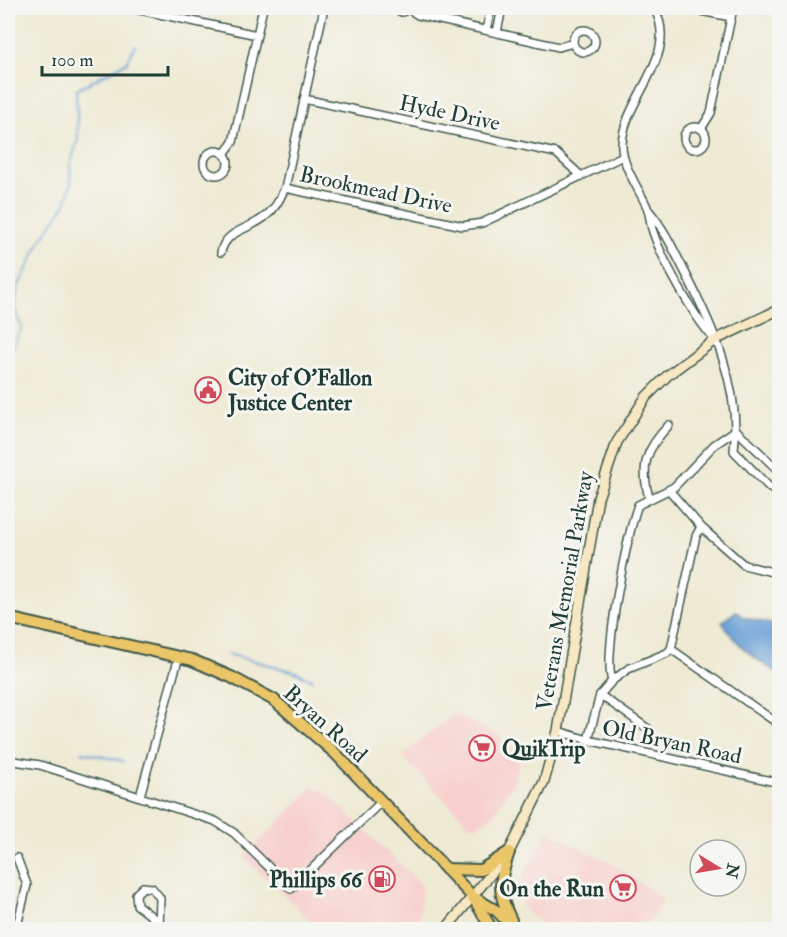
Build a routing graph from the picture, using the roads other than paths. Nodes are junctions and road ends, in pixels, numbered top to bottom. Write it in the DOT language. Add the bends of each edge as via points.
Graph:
graph roads {
  1 [pos="131,8"];
  2 [pos="263,8"];
  3 [pos="324,8"];
  4 [pos="392,8"];
  5 [pos="410,8"];
  6 [pos="491,8"];
  7 [pos="502,8"];
  8 [pos="672,8"];
  9 [pos="686,8"];
  10 [pos="732,8"];
  11 [pos="655,9"];
  12 [pos="731,17"];
  13 [pos="486,30"];
  14 [pos="497,32"];
  15 [pos="257,35"];
  16 [pos="573,43"];
  17 [pos="304,99"];
  18 [pos="702,129"];
  19 [pos="224,154"];
  20 [pos="623,156"];
  21 [pos="580,175"];
  22 [pos="285,188"];
  23 [pos="220,252"];
  24 [pos="780,309"];
  25 [pos="714,340"];
  26 [pos="669,425"];
  27 [pos="736,430"];
  28 [pos="780,472"];
  29 [pos="669,490"];
  30 [pos="780,494"];
  31 [pos="649,498"];
  32 [pos="701,527"];
  33 [pos="780,574"];
  34 [pos="8,618"];
  35 [pos="671,649"];
  36 [pos="179,656"];
  37 [pos="612,681"];
  38 [pos="600,695"];
  39 [pos="780,725"];
  40 [pos="650,730"];
  41 [pos="558,731"];
  42 [pos="588,740"];
  43 [pos="8,760"];
  44 [pos="780,783"];
  45 [pos="140,796"];
  46 [pos="381,802"];
  47 [pos="509,852"];
  48 [pos="17,858"];
  49 [pos="446,869"];
  50 [pos="473,897"];
  51 [pos="159,926"];
  52 [pos="16,930"];
  53 [pos="445,930"];
  54 [pos="492,930"];
  55 [pos="515,930"];
  1 -- 15 [label="street"];
  2 -- 15 [label="street"];
  3 -- 17 [label="street"];
  4 -- 5 [label="street" via="399,12"];
  5 -- 13 [label="street" via="418,15"];
  6 -- 13 [label="street"];
  7 -- 14 [label="street"];
  8 -- 11 [label="street"];
  9 -- 12 [label="street"];
  10 -- 12 [label="street"];
  11 -- 20 [label="street" via="661,35 659,54 625,121"];
  12 -- 18 [label="street" via="711,113"];
  13 -- 14 [label="street"];
  14 -- 16 [label="street" via="559,47"];
  15 -- 19 [label="street" via="233,142"];
  17 -- 21 [label="street, Hyde Drive" via="556,153"];
  17 -- 22 [label="street"];
  20 -- 21 [label="street, Brookmead Drive"];
  20 -- 25 [label="street" via="648,210 662,226 709,318"];
  21 -- 22 [label="street, Brookmead Drive" via="482,223 463,226"];
  22 -- 23 [label="street" via="278,204 267,215 229,236"];
  24 -- 25 [label="street, Veterans Memorial Parkway"];
  25 -- 27 [label="street" via="732,388"];
  25 -- 41 [label="street, Veterans Memorial Parkway" via="646,397 610,457 591,531"];
  26 -- 31 [label="street" via="649,449 644,476"];
  27 -- 28 [label="street"];
  27 -- 29 [label="street" via="714,445"];
  27 -- 30 [label="street" via="734,452"];
  29 -- 31 [label="street"];
  29 -- 32 [label="street"];
  31 -- 37 [label="street" via="636,510 613,619 608,671"];
  32 -- 33 [label="street" via="744,565"];
  32 -- 35 [label="street"];
  34 -- 36 [label="main road, Bryan Road"];
  35 -- 37 [label="street"];
  35 -- 39 [label="street"];
  36 -- 45 [label="street"];
  36 -- 46 [label="main road, Bryan Road" via="240,681 281,705 317,735"];
  37 -- 38 [label="street"];
  38 -- 40 [label="street"];
  38 -- 42 [label="street"];
  41 -- 42 [label="street, Old Bryan Road"];
  41 -- 47 [label="street, Veterans Memorial Parkway" via="541,791"];
  42 -- 44 [label="street, Old Bryan Road"];
  43 -- 45 [label="street" via="40,765"];
  45 -- 46 [label="street" via="215,821 234,833 291,889"];
  46 -- 49 [label="main road, Bryan Road"];
  47 -- 49 [label="main road" via="481,870"];
  47 -- 50 [label="street, Veterans Memorial Parkway"];
  47 -- 55 [label="main road" via="502,871 501,899"];
  48 -- 52 [label="street" via="27,885"];
  49 -- 50 [label="main road, Bryan Road"];
  50 -- 53 [label="street, Veterans Memorial Parkway"];
  50 -- 54 [label="main road, Bryan Road"];
  50 -- 55 [label="main road, Bryan Road" via="497,911"];
  51 -- 51 [label="street" via="160,898 157,891 143,887 136,894 137,905"];
}
